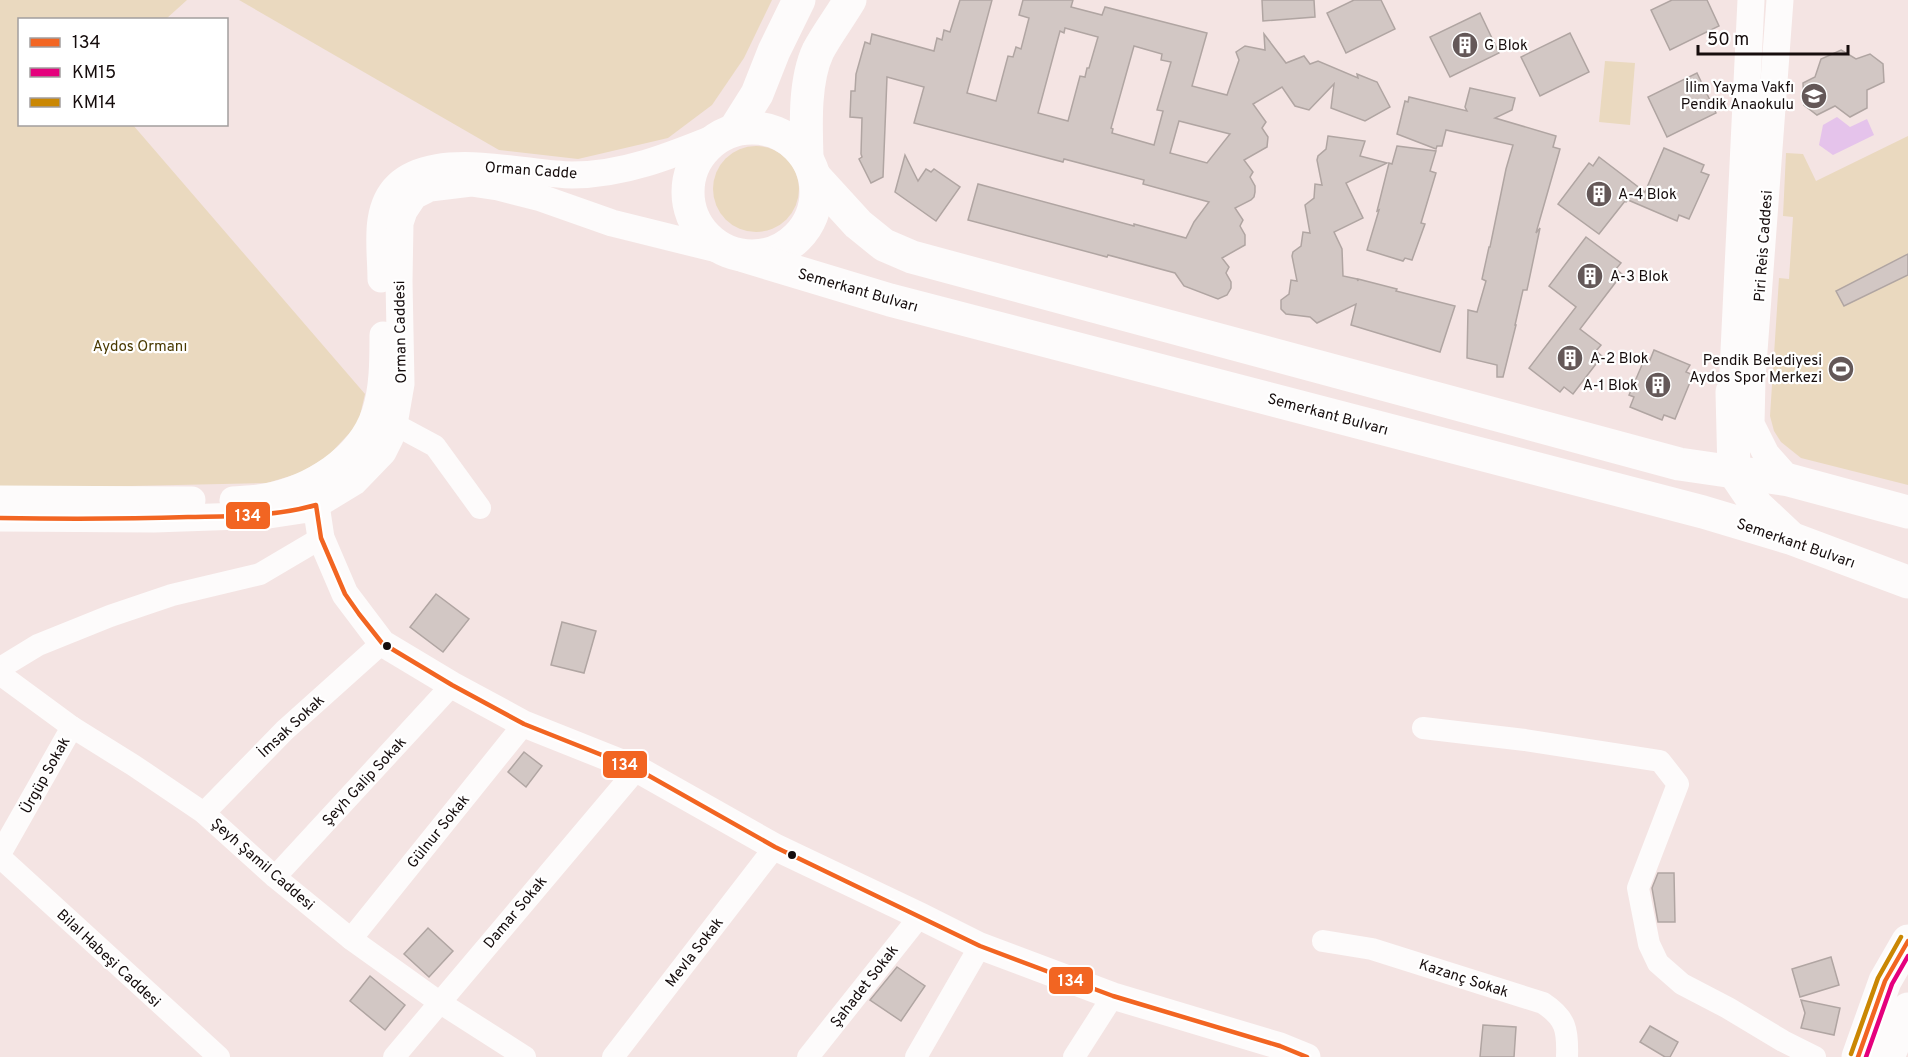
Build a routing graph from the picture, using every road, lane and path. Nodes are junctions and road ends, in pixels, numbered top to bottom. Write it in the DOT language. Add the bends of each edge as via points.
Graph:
graph roads {
  1 [pos="799,0"];
  2 [pos="850,0"];
  3 [pos="1751,0"];
  4 [pos="1780,0"];
  5 [pos="726,133"];
  6 [pos="811,167"];
  7 [pos="389,236"];
  8 [pos="735,254"];
  9 [pos="1732,392"];
  10 [pos="394,424"];
  11 [pos="1679,464"];
  12 [pos="1734,472"];
  13 [pos="1789,480"];
  14 [pos="312,494"];
  15 [pos="0,499"];
  16 [pos="480,508"];
  17 [pos="1908,512"];
  18 [pos="0,518"];
  19 [pos="321,538"];
  20 [pos="1793,539"];
  21 [pos="1908,582"];
  22 [pos="382,643"];
  23 [pos="0,668"];
  24 [pos="0,674"];
  25 [pos="452,685"];
  26 [pos="524,724"];
  27 [pos="72,727"];
  28 [pos="1423,728"];
  29 [pos="637,769"];
  30 [pos="204,813"];
  31 [pos="775,847"];
  32 [pos="0,856"];
  33 [pos="275,877"];
  34 [pos="920,915"];
  35 [pos="351,939"];
  36 [pos="1323,941"];
  37 [pos="1908,941"];
  38 [pos="980,946"];
  39 [pos="1113,996"];
  40 [pos="439,1002"];
  41 [pos="1908,1009"];
  42 [pos="1276,1051"];
  43 [pos="219,1057"];
  44 [pos="394,1057"];
  45 [pos="525,1057"];
  46 [pos="614,1057"];
  47 [pos="808,1057"];
  48 [pos="916,1057"];
  49 [pos="1074,1057"];
  50 [pos="1307,1057"];
  51 [pos="1568,1057"];
  52 [pos="1815,1057"];
  53 [pos="1858,1057"];
  54 [pos="1888,1057"];
  1 -- 5 [label="main road" via="757,94"];
  2 -- 6 [label="main road" via="818,52 809,87 806,119"];
  3 -- 9 [label="street, Piri Reis Caddesi"];
  4 -- 13 [label="street, Piri Reis Caddesi" via="1751,423 1766,454"];
  5 -- 6 [label="main road" via="756,127 776,131 793,141"];
  5 -- 7 [label="street, Orman Cadde" via="656,161 606,172 548,174 460,165 420,172 396,187 387,202 381,218"];
  5 -- 8 [label="main road" via="702,151 692,168 687,187 688,207 709,240"];
  6 -- 8 [label="main road" via="816,198 800,235 784,248 765,255"];
  6 -- 11 [label="main road" via="858,224 884,245 912,258"];
  7 -- 8 [label="street, Orman Cadde" via="414,196 430,188 471,183 521,192 612,223"];
  7 -- 10 [label="street, Orman Caddesi" via="402,384"];
  7 -- 14 [label="street, Orman Caddesi" via="382,382 375,414 362,439 327,472"];
  8 -- 20 [label="main road, Semerkant Bulvarı" via="890,300 1703,512"];
  9 -- 11 [label="main road" via="1722,428 1707,445"];
  9 -- 12 [label="main road"];
  10 -- 14 [label="street, Orman Caddesi" via="382,452 354,482"];
  10 -- 16 [label="street" via="435,446"];
  11 -- 12 [label="main road"];
  12 -- 13 [label="main road"];
  12 -- 20 [label="main road" via="1757,506"];
  13 -- 17 [label="main road"];
  14 -- 15 [label="street, Orman Caddesi" via="286,492 230,500"];
  14 -- 18 [label="street, Orman Caddesi" via="302,510 269,515"];
  14 -- 19 [label="street"];
  19 -- 22 [label="street" via="345,594"];
  19 -- 23 [label="street" via="260,574 172,595 110,616 38,645"];
  20 -- 21 [label="main road, Semerkant Bulvarı"];
  22 -- 25 [label="street"];
  22 -- 30 [label="street, İmsak Sokak" via="285,730"];
  24 -- 27 [label="street, Şeyh Şamil Caddesi"];
  25 -- 26 [label="street"];
  25 -- 33 [label="street, Şeyh Galip Sokak"];
  26 -- 29 [label="street"];
  26 -- 35 [label="street, Gülnur Sokak"];
  27 -- 30 [label="street, Şeyh Şamil Caddesi"];
  27 -- 32 [label="street, Ürgüp Sokak"];
  28 -- 52 [label="street" via="1660,762 1678,784 1638,888 1649,944 1658,963 1682,984"];
  29 -- 31 [label="street"];
  29 -- 40 [label="street, Damar Sokak"];
  30 -- 33 [label="street, Şeyh Şamil Caddesi"];
  31 -- 34 [label="street"];
  31 -- 46 [label="street, Mevla Sokak"];
  32 -- 43 [label="street, Bilal Habeşi Caddesi"];
  33 -- 35 [label="street, Şeyh Şamil Caddesi"];
  34 -- 38 [label="street"];
  34 -- 47 [label="street, Şahadet Sokak"];
  35 -- 40 [label="street, Şeyh Şamil Caddesi"];
  36 -- 51 [label="street, Kazanç Sokak" via="1372,949 1543,1003 1564,1021"];
  37 -- 53 [label="main road" via="1886,981"];
  38 -- 39 [label="street"];
  38 -- 48 [label="street"];
  39 -- 42 [label="street"];
  39 -- 49 [label="street"];
  40 -- 44 [label="street, Damar Sokak"];
  40 -- 45 [label="street, Şeyh Şamil Caddesi"];
  41 -- 54 [label="main road"];
  42 -- 50 [label="street"];
}
